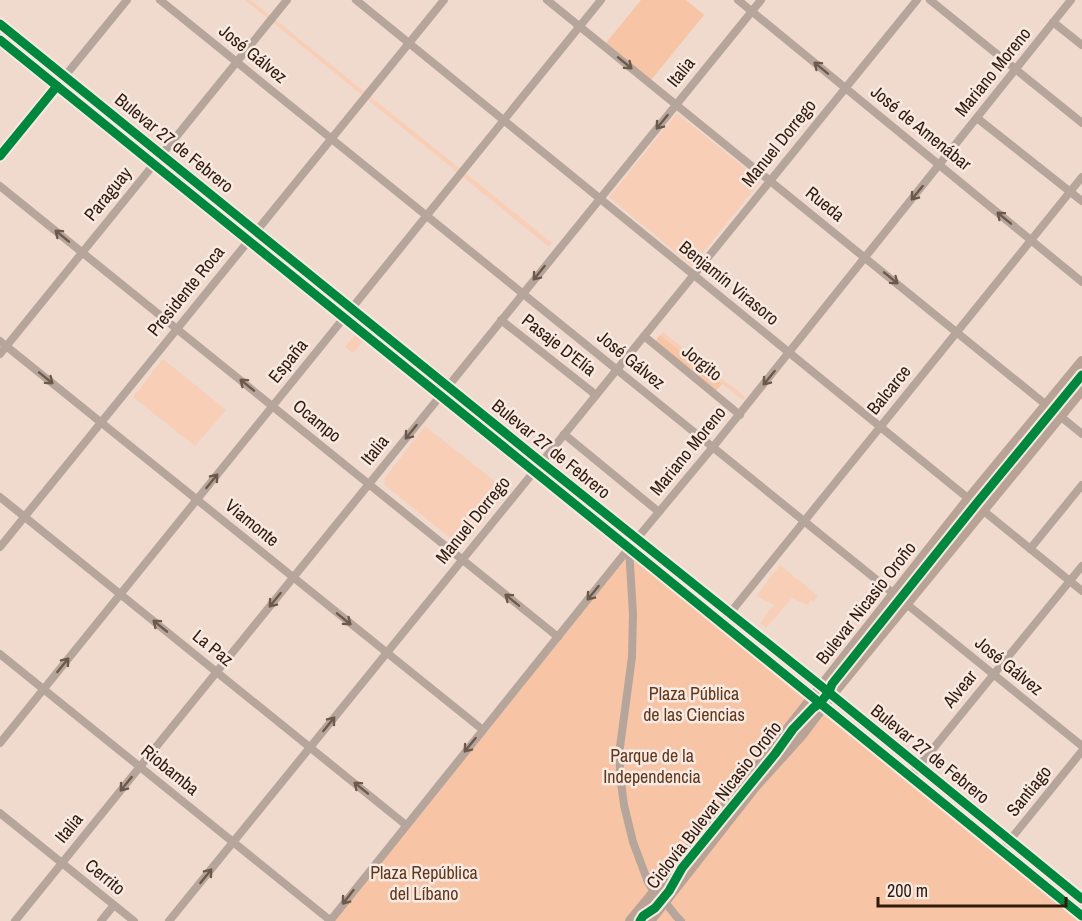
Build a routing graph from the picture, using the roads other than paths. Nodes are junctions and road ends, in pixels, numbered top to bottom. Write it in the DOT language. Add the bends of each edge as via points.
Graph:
graph roads {
  1 [pos="127,0"];
  2 [pos="160,0"];
  3 [pos="287,0"];
  4 [pos="356,0"];
  5 [pos="444,0"];
  6 [pos="547,0"];
  7 [pos="601,0"];
  8 [pos="738,0"];
  9 [pos="761,0"];
  10 [pos="916,0"];
  11 [pos="930,0"];
  12 [pos="1071,0"];
  13 [pos="752,11"];
  14 [pos="1053,22"];
  15 [pos="0,24"];
  16 [pos="579,27"];
  17 [pos="0,40"];
  18 [pos="408,44"];
  19 [pos="1082,45"];
  20 [pos="236,62"];
  21 [pos="1016,69"];
  22 [pos="65,76"];
  23 [pos="57,86"];
  24 [pos="845,88"];
  25 [pos="676,105"];
  26 [pos="977,118"];
  27 [pos="503,121"];
  28 [pos="1082,123"];
  29 [pos="332,138"];
  30 [pos="161,154"];
  31 [pos="0,156"];
  32 [pos="154,164"];
  33 [pos="939,165"];
  34 [pos="1082,177"];
  35 [pos="770,181"];
  36 [pos="0,186"];
  37 [pos="1070,192"];
  38 [pos="599,199"];
  39 [pos="1082,201"];
  40 [pos="427,215"];
  41 [pos="256,231"];
  42 [pos="1031,240"];
  43 [pos="249,241"];
  44 [pos="82,252"];
  45 [pos="865,258"];
  46 [pos="693,275"];
  47 [pos="1082,282"];
  48 [pos="523,293"];
  49 [pos="351,308"];
  50 [pos="344,318"];
  51 [pos="501,320"];
  52 [pos="177,329"];
  53 [pos="957,332"];
  54 [pos="644,336"];
  55 [pos="3,343"];
  56 [pos="789,353"];
  57 [pos="0,354"];
  58 [pos="1082,361"];
  59 [pos="617,369"];
  60 [pos="448,386"];
  61 [pos="1082,390"];
  62 [pos="596,395"];
  63 [pos="440,396"];
  64 [pos="1046,404"];
  65 [pos="272,406"];
  66 [pos="740,415"];
  67 [pos="1061,416"];
  68 [pos="101,422"];
  69 [pos="880,427"];
  70 [pos="564,434"];
  71 [pos="1082,434"];
  72 [pos="713,447"];
  73 [pos="542,462"];
  74 [pos="534,471"];
  75 [pos="369,484"];
  76 [pos="1082,485"];
  77 [pos="0,497"];
  78 [pos="969,498"];
  79 [pos="197,500"];
  80 [pos="984,511"];
  81 [pos="659,512"];
  82 [pos="25,517"];
  83 [pos="805,521"];
  84 [pos="637,539"];
  85 [pos="0,547"];
  86 [pos="630,548"];
  87 [pos="1030,549"];
  88 [pos="462,560"];
  89 [pos="1082,566"];
  90 [pos="293,577"];
  91 [pos="1070,581"];
  92 [pos="1082,591"];
  93 [pos="120,594"];
  94 [pos="894,594"];
  95 [pos="907,604"];
  96 [pos="730,613"];
  97 [pos="722,623"];
  98 [pos="558,637"];
  99 [pos="387,653"];
  100 [pos="0,654"];
  101 [pos="217,672"];
  102 [pos="993,674"];
  103 [pos="821,686"];
  104 [pos="44,689"];
  105 [pos="832,695"];
  106 [pos="812,697"];
  107 [pos="824,706"];
  108 [pos="483,730"];
  109 [pos="0,743"];
  110 [pos="1082,746"];
  111 [pos="310,747"];
  112 [pos="1082,751"];
  113 [pos="919,766"];
  114 [pos="140,767"];
  115 [pos="910,777"];
  116 [pos="0,813"];
  117 [pos="406,825"];
  118 [pos="1010,840"];
  119 [pos="233,842"];
  120 [pos="1001,851"];
  121 [pos="62,863"];
  122 [pos="654,892"];
  123 [pos="1082,899"];
  124 [pos="666,902"];
  125 [pos="114,905"];
  126 [pos="1082,916"];
  127 [pos="321,917"];
  128 [pos="15,921"];
  129 [pos="101,921"];
  130 [pos="134,921"];
  131 [pos="169,921"];
  132 [pos="330,921"];
  133 [pos="630,921"];
  134 [pos="650,921"];
  135 [pos="681,921"];
  1 -- 22 [label="street"];
  2 -- 20 [label="street, José Gálvez"];
  3 -- 20 [label="street, Paraguay"];
  4 -- 18 [label="street, Benjamín Virasoro"];
  5 -- 18 [label="street, Presidente Roca"];
  6 -- 16 [label="street, Rueda"];
  7 -- 16 [label="street, España"];
  8 -- 13 [label="street, José de Amenábar"];
  9 -- 13 [label="street, Italia"];
  10 -- 24 [label="street, Manuel Dorrego"];
  11 -- 21 [label="street"];
  12 -- 14 [label="street, Mariano Moreno"];
  24 -- 13 [label="street, José de Amenábar, one-way"];
  13 -- 25 [label="street, Italia"];
  14 -- 19 [label="street"];
  14 -- 21 [label="street, Mariano Moreno"];
  15 -- 22 [label="main road, Bulevar 27 de Febrero"];
  16 -- 25 [label="street, Rueda, one-way"];
  16 -- 27 [label="street, España"];
  17 -- 23 [label="main road, Bulevar 27 de Febrero"];
  18 -- 27 [label="street, Benjamín Virasoro"];
  18 -- 29 [label="street, Presidente Roca"];
  20 -- 29 [label="street, José Gálvez"];
  20 -- 30 [label="street, Paraguay"];
  21 -- 26 [label="street, Mariano Moreno"];
  21 -- 28 [label="street"];
  22 -- 23 [label="main road"];
  22 -- 30 [label="main road, Bulevar 27 de Febrero"];
  23 -- 31 [label="main road"];
  23 -- 32 [label="main road, Bulevar 27 de Febrero"];
  24 -- 33 [label="street, José de Amenábar"];
  24 -- 35 [label="street, Manuel Dorrego"];
  25 -- 35 [label="street, Rueda"];
  25 -- 38 [label="street, Italia, one-way"];
  26 -- 33 [label="street, Mariano Moreno"];
  26 -- 37 [label="street"];
  27 -- 38 [label="street, Benjamín Virasoro"];
  27 -- 40 [label="street, España"];
  29 -- 40 [label="street, José Gálvez"];
  29 -- 41 [label="street, Presidente Roca"];
  30 -- 32 [label="street, Paraguay"];
  30 -- 41 [label="main road, Bulevar 27 de Febrero"];
  32 -- 43 [label="main road, Bulevar 27 de Febrero"];
  32 -- 44 [label="street, Paraguay"];
  42 -- 33 [label="street, José de Amenábar, one-way"];
  33 -- 45 [label="street, Mariano Moreno, one-way"];
  34 -- 37 [label="street, Balcarce"];
  35 -- 45 [label="street, Rueda"];
  35 -- 46 [label="street, Manuel Dorrego"];
  44 -- 36 [label="street, Ocampo, one-way"];
  37 -- 39 [label="street"];
  37 -- 42 [label="street, Balcarce"];
  38 -- 46 [label="street, Benjamín Virasoro"];
  38 -- 48 [label="street, Italia, one-way"];
  40 -- 48 [label="street, José Gálvez"];
  40 -- 49 [label="street, España"];
  41 -- 43 [label="street, Presidente Roca"];
  41 -- 49 [label="main road, Bulevar 27 de Febrero"];
  42 -- 47 [label="street, José de Amenábar"];
  42 -- 53 [label="street, Balcarce"];
  43 -- 50 [label="main road, Bulevar 27 de Febrero"];
  43 -- 52 [label="street, Presidente Roca"];
  44 -- 52 [label="street, Ocampo"];
  44 -- 55 [label="street, Paraguay"];
  45 -- 53 [label="street, Rueda, one-way"];
  45 -- 56 [label="street, Mariano Moreno"];
  46 -- 54 [label="street, Manuel Dorrego"];
  46 -- 56 [label="street, Benjamín Virasoro"];
  48 -- 51 [label="street, Italia"];
  48 -- 59 [label="street, José Gálvez"];
  49 -- 50 [label="street, España"];
  49 -- 60 [label="main road, Bulevar 27 de Febrero"];
  50 -- 63 [label="main road, Bulevar 27 de Febrero"];
  50 -- 65 [label="street, España"];
  51 -- 60 [label="street, Italia"];
  51 -- 62 [label="street, Pasaje D'Elía"];
  65 -- 52 [label="street, Ocampo, one-way"];
  52 -- 68 [label="street, Presidente Roca"];
  53 -- 64 [label="street, Rueda"];
  53 -- 69 [label="street, Balcarce"];
  54 -- 59 [label="street, Manuel Dorrego"];
  54 -- 66 [label="street, Jorgito"];
  55 -- 57 [label="street, Paraguay"];
  55 -- 68 [label="street, Viamonte, one-way"];
  56 -- 66 [label="street, Mariano Moreno, one-way"];
  56 -- 69 [label="street, Benjamín Virasoro"];
  58 -- 64 [label="main road, Bulevar Nicasio Oroño"];
  59 -- 62 [label="street, Manuel Dorrego"];
  59 -- 72 [label="street, José Gálvez"];
  60 -- 63 [label="street, Italia"];
  60 -- 73 [label="main road, Bulevar 27 de Febrero"];
  61 -- 67 [label="main road, Bulevar Nicasio Oroño"];
  62 -- 70 [label="street, Manuel Dorrego"];
  63 -- 74 [label="main road, Bulevar 27 de Febrero"];
  63 -- 75 [label="street, Italia, one-way"];
  64 -- 67 [label="street, Rueda"];
  64 -- 78 [label="main road, Bulevar Nicasio Oroño"];
  65 -- 75 [label="street, Ocampo"];
  79 -- 65 [label="street, España, one-way"];
  66 -- 72 [label="street, Mariano Moreno"];
  67 -- 71 [label="street, Rueda"];
  67 -- 80 [label="main road, Bulevar Nicasio Oroño"];
  68 -- 79 [label="street, Viamonte"];
  68 -- 82 [label="street, Presidente Roca"];
  69 -- 78 [label="street, Benjamín Virasoro"];
  69 -- 83 [label="street, Balcarce"];
  70 -- 73 [label="street, Manuel Dorrego"];
  70 -- 81 [label="street"];
  72 -- 81 [label="street, Mariano Moreno"];
  72 -- 83 [label="street, José Gálvez"];
  73 -- 74 [label="street, Manuel Dorrego"];
  73 -- 84 [label="main road, Bulevar 27 de Febrero"];
  74 -- 86 [label="main road, Bulevar 27 de Febrero"];
  74 -- 88 [label="street, Manuel Dorrego"];
  75 -- 88 [label="street, Ocampo"];
  75 -- 90 [label="street, Italia"];
  76 -- 87 [label="street"];
  77 -- 82 [label="street, La Paz"];
  78 -- 80 [label="street, Benjamín Virasoro"];
  78 -- 94 [label="main road, Bulevar Nicasio Oroño"];
  79 -- 90 [label="street, Viamonte"];
  79 -- 93 [label="street, España"];
  80 -- 87 [label="street, Benjamín Virasoro"];
  80 -- 95 [label="main road, Bulevar Nicasio Oroño"];
  81 -- 84 [label="street, Mariano Moreno"];
  82 -- 85 [label="street, Presidente Roca"];
  82 -- 93 [label="street, La Paz"];
  83 -- 94 [label="street, José Gálvez"];
  83 -- 96 [label="street, Balcarce"];
  84 -- 86 [label="street, Mariano Moreno"];
  84 -- 96 [label="main road, Bulevar 27 de Febrero"];
  86 -- 97 [label="main road, Bulevar 27 de Febrero"];
  86 -- 98 [label="street, Mariano Moreno, one-way"];
  86 -- 122 [label="street" via="632,657 620,775 633,842"];
  87 -- 91 [label="street, Benjamín Virasoro"];
  98 -- 88 [label="street, Ocampo, one-way"];
  88 -- 99 [label="street, Manuel Dorrego"];
  89 -- 91 [label="street, Alvear"];
  90 -- 99 [label="street, Viamonte, one-way"];
  90 -- 101 [label="street, Italia, one-way"];
  91 -- 92 [label="street, Benjamín Virasoro"];
  91 -- 102 [label="street, Alvear"];
  101 -- 93 [label="street, La Paz, one-way"];
  104 -- 93 [label="street, España, one-way"];
  94 -- 95 [label="street, José Gálvez"];
  94 -- 103 [label="main road, Bulevar Nicasio Oroño"];
  95 -- 102 [label="street, José Gálvez"];
  95 -- 105 [label="main road, Bulevar Nicasio Oroño"];
  96 -- 97 [label="street, Balcarce"];
  96 -- 103 [label="main road, Bulevar 27 de Febrero"];
  97 -- 106 [label="main road, Bulevar 27 de Febrero"];
  98 -- 108 [label="street, Mariano Moreno"];
  99 -- 108 [label="street, Viamonte"];
  111 -- 99 [label="street, Manuel Dorrego, one-way"];
  100 -- 104 [label="street, Riobamba"];
  101 -- 111 [label="street, La Paz"];
  101 -- 114 [label="street, Italia"];
  102 -- 110 [label="street, José Gálvez"];
  102 -- 113 [label="street, Alvear"];
  103 -- 105 [label="main road, Bulevar 27 de Febrero"];
  103 -- 106 [label="main road, Bulevar Nicasio Oroño"];
  104 -- 109 [label="street, España"];
  104 -- 114 [label="street, Riobamba"];
  105 -- 107 [label="main road, Bulevar Nicasio Oroño"];
  105 -- 113 [label="main road, Bulevar 27 de Febrero"];
  106 -- 107 [label="main road, Bulevar 27 de Febrero"];
  106 -- 122 [label="main road, Bulevar Nicasio Oroño"];
  107 -- 115 [label="main road, Bulevar 27 de Febrero"];
  107 -- 124 [label="main road, Bulevar Nicasio Oroño"];
  108 -- 117 [label="street, Mariano Moreno, one-way"];
  117 -- 111 [label="street, La Paz, one-way"];
  111 -- 119 [label="street, Manuel Dorrego"];
  112 -- 118 [label="street, Santiago"];
  113 -- 115 [label="street, Alvear"];
  113 -- 118 [label="main road, Bulevar 27 de Febrero"];
  114 -- 119 [label="street, Riobamba"];
  114 -- 121 [label="street, Italia, one-way"];
  115 -- 120 [label="main road, Bulevar 27 de Febrero"];
  116 -- 121 [label="street, Cerrito"];
  117 -- 132 [label="street, Mariano Moreno, one-way"];
  118 -- 120 [label="street, Santiago"];
  118 -- 123 [label="main road, Bulevar 27 de Febrero"];
  119 -- 127 [label="street, Riobamba"];
  131 -- 119 [label="street, Manuel Dorrego, one-way"];
  120 -- 126 [label="main road, Bulevar 27 de Febrero"];
  121 -- 125 [label="street, Cerrito"];
  121 -- 128 [label="street, Italia"];
  122 -- 124 [label="street"];
  122 -- 133 [label="main road, Bulevar Nicasio Oroño"];
  124 -- 134 [label="main road, Bulevar Nicasio Oroño"];
  124 -- 135 [label="street"];
  125 -- 129 [label="street"];
  125 -- 130 [label="street, Cerrito"];
  127 -- 132 [label="street, Riobamba"];
}
